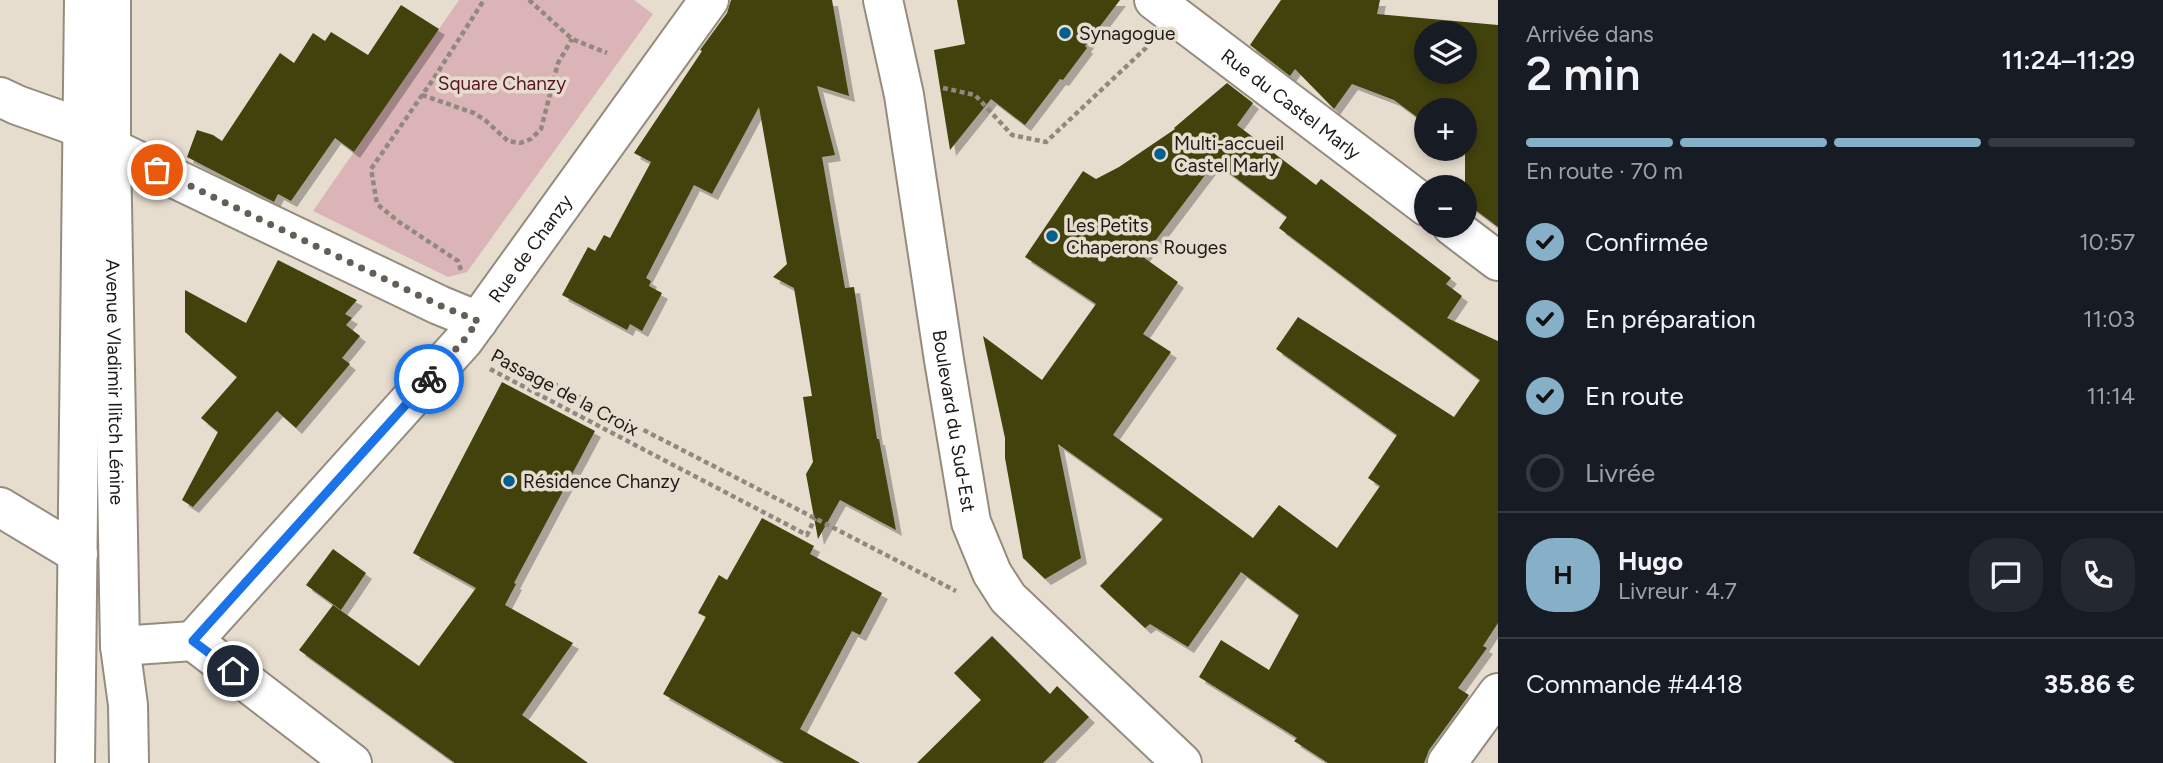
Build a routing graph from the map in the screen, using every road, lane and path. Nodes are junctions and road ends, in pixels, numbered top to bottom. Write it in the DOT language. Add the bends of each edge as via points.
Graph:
graph roads {
  1 [pos="83,0"];
  2 [pos="111,0"];
  3 [pos="484,0"];
  4 [pos="709,0"];
  5 [pos="883,0"];
  6 [pos="531,2"];
  7 [pos="1166,9"];
  8 [pos="572,39"];
  9 [pos="607,53"];
  10 [pos="422,95"];
  11 [pos="904,95"];
  12 [pos="0,97"];
  13 [pos="96,138"];
  14 [pos="1414,197"];
  15 [pos="1468,238"];
  16 [pos="1498,261"];
  17 [pos="471,330"];
  18 [pos="0,507"];
  19 [pos="815,518"];
  20 [pos="78,554"];
  21 [pos="956,591"];
  22 [pos="193,641"];
  23 [pos="120,646"];
  24 [pos="1498,693"];
  25 [pos="75,763"];
  26 [pos="111,763"];
  27 [pos="129,763"];
  28 [pos="352,763"];
  29 [pos="1182,763"];
  30 [pos="1447,763"];
  1 -- 13 [label="street, Avenue Vladimir Ilitch Lénine"];
  2 -- 13 [label="street, Avenue Vladimir Ilitch Lénine"];
  3 -- 10 [label="path"];
  4 -- 17 [label="street, Rue de Chanzy"];
  5 -- 11 [label="street, Boulevard du Sud-Est"];
  6 -- 8 [label="path"];
  7 -- 11 [label="path" via="1046,142 1012,135 975,94 946,88"];
  7 -- 14 [label="street, Rue du Castel Marly"];
  8 -- 9 [label="path"];
  8 -- 10 [label="path" via="558,63 541,130 531,139 508,141 474,113"];
  10 -- 17 [label="path" via="371,169 377,204 458,261"];
  11 -- 29 [label="street, Boulevard du Sud-Est" via="971,522 992,573 1008,598"];
  12 -- 13 [label="street"];
  13 -- 17 [label="street" via="439,305"];
  13 -- 20 [label="street, Avenue Vladimir Ilitch Lénine"];
  13 -- 23 [label="street, Avenue Vladimir Ilitch Lénine"];
  15 -- 16 [label="street"];
  17 -- 19 [label="path, Passage de la Croix" via="483,347"];
  17 -- 19 [label="path, Passage de la Croix" via="476,361 807,535"];
  17 -- 22 [label="street, Rue de Chanzy"];
  18 -- 20 [label="street"];
  19 -- 21 [label="path, Passage de la Croix"];
  20 -- 25 [label="street, Avenue Vladimir Ilitch Lénine"];
  22 -- 23 [label="street"];
  22 -- 28 [label="street"];
  23 -- 26 [label="street"];
  23 -- 27 [label="street, Avenue Vladimir Ilitch Lénine"];
  24 -- 30 [label="street"];
}
